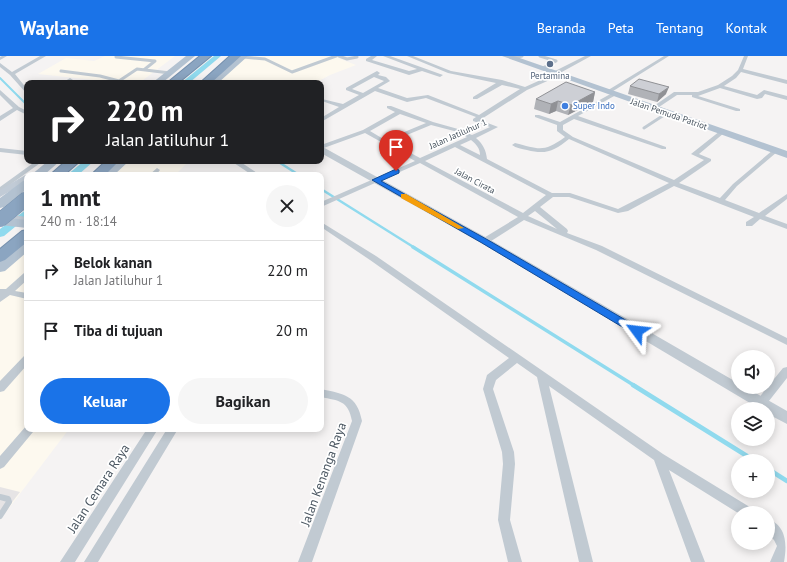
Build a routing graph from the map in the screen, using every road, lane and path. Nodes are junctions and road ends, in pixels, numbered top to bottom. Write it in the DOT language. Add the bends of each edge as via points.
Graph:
graph roads {
  1 [pos="5,56"];
  2 [pos="44,56"];
  3 [pos="192,56"];
  4 [pos="206,56"];
  5 [pos="241,56"];
  6 [pos="336,56"];
  7 [pos="339,56"];
  8 [pos="375,56"];
  9 [pos="385,56"];
  10 [pos="409,56"];
  11 [pos="540,56"];
  12 [pos="588,56"];
  13 [pos="667,56"];
  14 [pos="746,56"];
  15 [pos="116,57"];
  16 [pos="357,57"];
  17 [pos="514,57"];
  18 [pos="0,59"];
  19 [pos="0,65"];
  20 [pos="388,67"];
  21 [pos="543,68"];
  22 [pos="145,69"];
  23 [pos="422,69"];
  24 [pos="740,70"];
  25 [pos="61,71"];
  26 [pos="167,72"];
  27 [pos="557,73"];
  28 [pos="12,74"];
  29 [pos="372,75"];
  30 [pos="440,75"];
  31 [pos="475,76"];
  32 [pos="115,80"];
  33 [pos="121,80"];
  34 [pos="159,80"];
  35 [pos="176,80"];
  36 [pos="209,80"];
  37 [pos="217,80"];
  38 [pos="465,80"];
  39 [pos="502,82"];
  40 [pos="787,82"];
  41 [pos="720,86"];
  42 [pos="24,88"];
  43 [pos="374,89"];
  44 [pos="525,89"];
  45 [pos="0,92"];
  46 [pos="611,93"];
  47 [pos="689,94"];
  48 [pos="364,95"];
  49 [pos="475,98"];
  50 [pos="787,98"];
  51 [pos="324,100"];
  52 [pos="343,106"];
  53 [pos="389,107"];
  54 [pos="18,108"];
  55 [pos="654,108"];
  56 [pos="738,110"];
  57 [pos="24,111"];
  58 [pos="400,112"];
  59 [pos="667,112"];
  60 [pos="476,115"];
  61 [pos="537,116"];
  62 [pos="574,117"];
  63 [pos="324,118"];
  64 [pos="0,119"];
  65 [pos="431,123"];
  66 [pos="560,124"];
  67 [pos="644,128"];
  68 [pos="364,132"];
  69 [pos="722,132"];
  70 [pos="473,137"];
  71 [pos="568,137"];
  72 [pos="385,142"];
  73 [pos="456,145"];
  74 [pos="515,145"];
  75 [pos="324,147"];
  76 [pos="664,148"];
  77 [pos="0,150"];
  78 [pos="324,150"];
  79 [pos="775,151"];
  80 [pos="24,153"];
  81 [pos="787,156"];
  82 [pos="484,159"];
  83 [pos="420,161"];
  84 [pos="36,164"];
  85 [pos="48,164"];
  86 [pos="50,164"];
  87 [pos="70,164"];
  88 [pos="110,164"];
  89 [pos="120,164"];
  90 [pos="239,164"];
  91 [pos="25,172"];
  92 [pos="35,172"];
  93 [pos="40,172"];
  94 [pos="60,172"];
  95 [pos="100,172"];
  96 [pos="111,172"];
  97 [pos="251,172"];
  98 [pos="24,173"];
  99 [pos="24,179"];
  100 [pos="376,180"];
  101 [pos="674,183"];
  102 [pos="24,185"];
  103 [pos="0,190"];
  104 [pos="0,194"];
  105 [pos="551,195"];
  106 [pos="787,196"];
  107 [pos="24,201"];
  108 [pos="721,201"];
  109 [pos="0,204"];
  110 [pos="324,204"];
  111 [pos="535,207"];
  112 [pos="759,216"];
  113 [pos="523,217"];
  114 [pos="2,219"];
  115 [pos="24,220"];
  116 [pos="24,223"];
  117 [pos="749,224"];
  118 [pos="324,226"];
  119 [pos="787,227"];
  120 [pos="566,234"];
  121 [pos="24,237"];
  122 [pos="485,241"];
  123 [pos="24,248"];
  124 [pos="0,257"];
  125 [pos="0,268"];
  126 [pos="24,277"];
  127 [pos="3,293"];
  128 [pos="24,296"];
  129 [pos="787,342"];
  130 [pos="516,358"];
  131 [pos="24,363"];
  132 [pos="787,371"];
  133 [pos="542,377"];
  134 [pos="0,388"];
  135 [pos="324,394"];
  136 [pos="759,402"];
  137 [pos="762,402"];
  138 [pos="775,411"];
  139 [pos="787,418"];
  140 [pos="27,432"];
  141 [pos="151,432"];
  142 [pos="171,432"];
  143 [pos="659,458"];
  144 [pos="0,464"];
  145 [pos="0,497"];
  146 [pos="738,506"];
  147 [pos="0,516"];
  148 [pos="775,534"];
  149 [pos="67,562"];
  150 [pos="90,562"];
  151 [pos="305,562"];
  152 [pos="515,562"];
  153 [pos="586,562"];
  154 [pos="698,562"];
  155 [pos="777,562"];
  1 -- 18 [label="street"];
  2 -- 28 [label="street"];
  3 -- 26 [label="main road"];
  4 -- 35 [label="highway"];
  5 -- 6 [label="lane" via="269,61 292,72"];
  5 -- 36 [label="highway"];
  5 -- 37 [label="main road"];
  7 -- 16 [label="lane" via="347,59"];
  8 -- 20 [label="street" via="368,60"];
  9 -- 23 [label="street"];
  10 -- 31 [label="street" via="450,72"];
  11 -- 21 [label="lane" via="556,61"];
  12 -- 27 [label="street, Jalan Jatiluhur 1"];
  13 -- 46 [label="street"];
  14 -- 24 [label="street"];
  15 -- 22 [label="lane" via="155,61"];
  17 -- 21 [label="main road, Jalan Pemuda Patriot"];
  19 -- 28 [label="street"];
  20 -- 23 [label="street" via="410,73"];
  20 -- 29 [label="street"];
  21 -- 27 [label="main road, Jalan Pemuda Patriot"];
  22 -- 26 [label="lane"];
  22 -- 33 [label="lane" via="136,70"];
  23 -- 30 [label="street"];
  24 -- 40 [label="street"];
  24 -- 41 [label="street"];
  25 -- 32 [label="lane"];
  26 -- 34 [label="main road"];
  27 -- 44 [label="street, Jalan Jatiluhur 1"];
  27 -- 46 [label="main road, Jalan Pemuda Patriot"];
  28 -- 42 [label="street"];
  29 -- 43 [label="street" via="387,80"];
  29 -- 48 [label="street" via="348,89"];
  31 -- 38 [label="street"];
  31 -- 39 [label="street"];
  39 -- 44 [label="street"];
  39 -- 49 [label="street"];
  41 -- 47 [label="street" via="704,93"];
  41 -- 50 [label="street" via="757,97 764,92"];
  43 -- 48 [label="street"];
  43 -- 60 [label="street" via="407,100 424,96"];
  44 -- 70 [label="street, Jalan Jatiluhur 1" via="475,120 495,127"];
  45 -- 54 [label="street"];
  46 -- 55 [label="main road, Jalan Pemuda Patriot"];
  46 -- 62 [label="street"];
  47 -- 55 [label="street" via="676,93"];
  47 -- 56 [label="street"];
  48 -- 52 [label="street"];
  51 -- 52 [label="street"];
  52 -- 63 [label="street"];
  53 -- 58 [label="street"];
  54 -- 57 [label="street"];
  54 -- 64 [label="street"];
  55 -- 59 [label="main road, Jalan Pemuda Patriot"];
  58 -- 65 [label="street"];
  58 -- 68 [label="street"];
  59 -- 67 [label="lane"];
  59 -- 69 [label="main road, Jalan Pemuda Patriot"];
  61 -- 66 [label="street"];
  62 -- 66 [label="street"];
  62 -- 76 [label="street"];
  65 -- 70 [label="street"];
  65 -- 72 [label="street"];
  66 -- 71 [label="street" via="558,129"];
  68 -- 72 [label="street, Jalan Cirata"];
  68 -- 75 [label="street"];
  69 -- 79 [label="main road, Jalan Pemuda Patriot"];
  69 -- 101 [label="street" via="694,154 709,160"];
  70 -- 73 [label="street, Jalan Jatiluhur 1"];
  70 -- 82 [label="street" via="479,144"];
  71 -- 74 [label="street" via="546,152"];
  71 -- 101 [label="street"];
  72 -- 83 [label="street, Jalan Cirata"];
  73 -- 82 [label="street"];
  73 -- 83 [label="street, Jalan Jatiluhur 1"];
  77 -- 80 [label="street"];
  78 -- 100 [label="street"];
  79 -- 81 [label="main road, Jalan Pemuda Patriot"];
  79 -- 108 [label="street" via="735,185"];
  82 -- 105 [label="street"];
  83 -- 100 [label="street, Jalan Jatiluhur 1"];
  83 -- 113 [label="street, Jalan Cirata"];
  84 -- 91 [label="street"];
  85 -- 92 [label="main road"];
  86 -- 93 [label="main road"];
  87 -- 94 [label="highway"];
  88 -- 95 [label="highway"];
  89 -- 96 [label="main road"];
  90 -- 97 [label="street"];
  98 -- 103 [label="street"];
  99 -- 104 [label="main road"];
  100 -- 110 [label="street, Jalan Jatiluhur 1"];
  100 -- 122 [label="street"];
  101 -- 105 [label="street" via="618,211 570,195"];
  101 -- 108 [label="street"];
  102 -- 109 [label="main road"];
  105 -- 111 [label="street"];
  106 -- 112 [label="street"];
  107 -- 114 [label="highway, bridge"];
  108 -- 112 [label="street"];
  111 -- 113 [label="street"];
  111 -- 120 [label="street"];
  112 -- 117 [label="street"];
  112 -- 119 [label="street"];
  113 -- 120 [label="street, Jalan Cirata"];
  113 -- 122 [label="street"];
  114 -- 115 [label="main road"];
  114 -- 116 [label="main road"];
  118 -- 130 [label="street"];
  120 -- 129 [label="street"];
  121 -- 124 [label="highway"];
  122 -- 136 [label="street"];
  123 -- 125 [label="main road"];
  126 -- 127 [label="street"];
  127 -- 128 [label="street"];
  130 -- 133 [label="street"];
  130 -- 152 [label="street" via="491,378 488,389 508,452 504,520"];
  131 -- 134 [label="street"];
  132 -- 137 [label="street"];
  133 -- 143 [label="street"];
  133 -- 153 [label="street"];
  135 -- 151 [label="street, Jalan Kenanga Raya" via="350,401 354,406 357,421"];
  138 -- 139 [label="street"];
  140 -- 144 [label="street"];
  141 -- 149 [label="street, Jalan Cemara Raya"];
  142 -- 150 [label="street"];
  143 -- 146 [label="street"];
  143 -- 154 [label="street"];
  145 -- 147 [label="lane" via="8,499 9,502"];
  148 -- 155 [label="street" via="782,542 782,552"];
}
